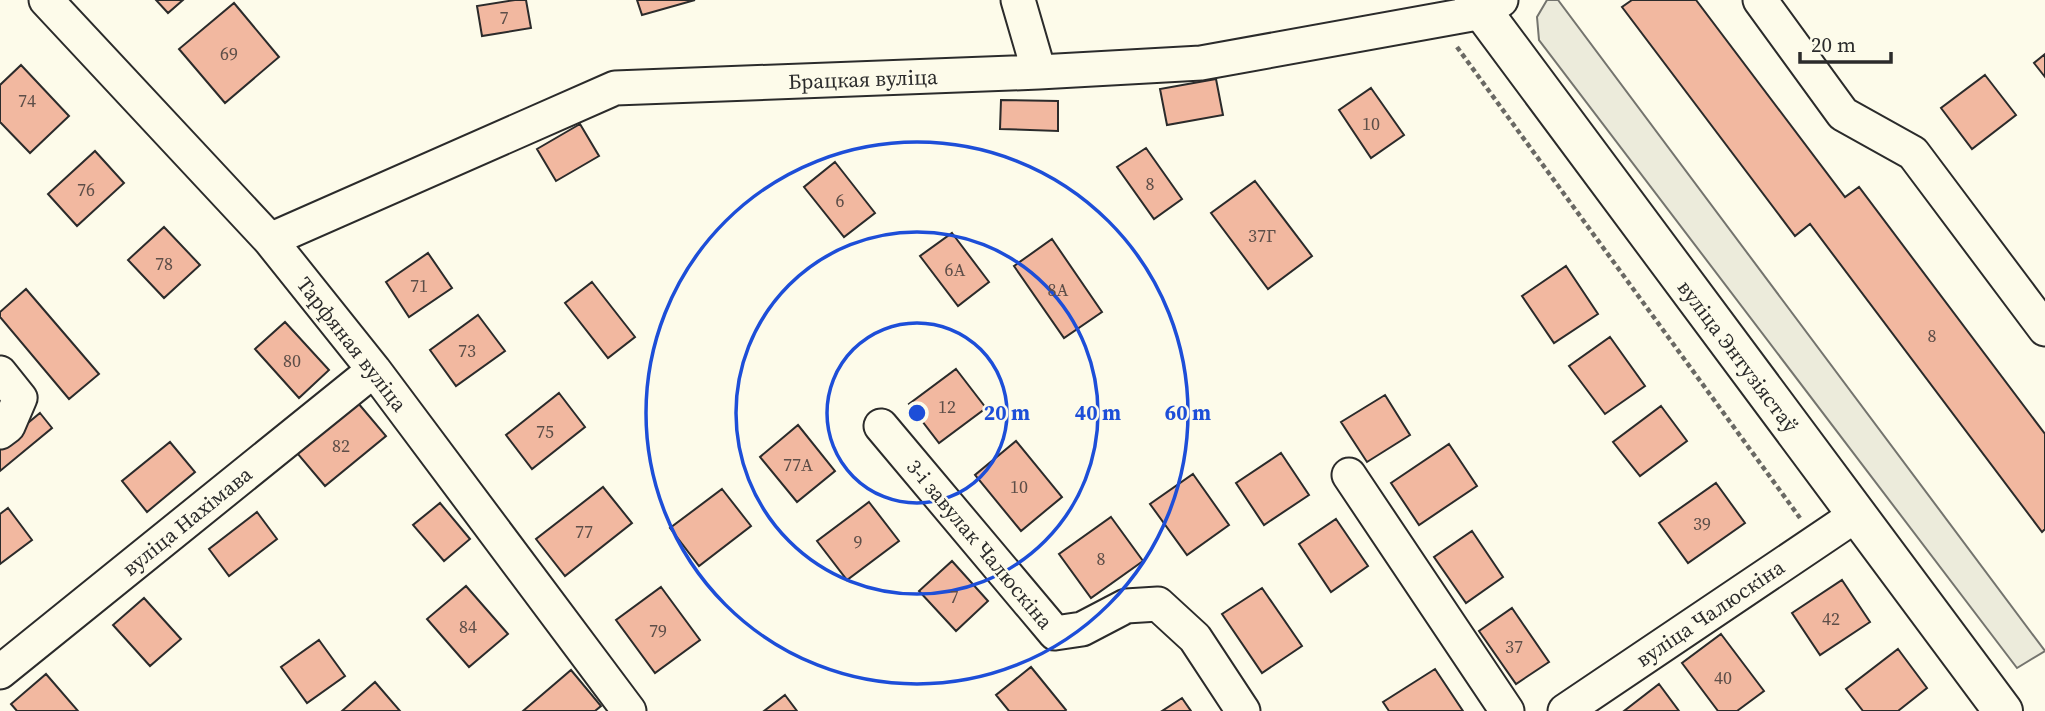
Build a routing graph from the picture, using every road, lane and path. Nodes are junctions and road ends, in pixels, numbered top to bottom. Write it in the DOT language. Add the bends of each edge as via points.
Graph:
graph roads {
  1 [pos="46,0"];
  2 [pos="1018,0"];
  3 [pos="1760,0"];
  4 [pos="1486,4"];
  5 [pos="1437,19"];
  6 [pos="1039,72"];
  7 [pos="270,240"];
  8 [pos="2045,329"];
  9 [pos="374,370"];
  10 [pos="0,373"];
  11 [pos="881,426"];
  12 [pos="0,432"];
  13 [pos="1349,475"];
  14 [pos="1856,515"];
  15 [pos="1817,542"];
  16 [pos="0,671"];
  17 [pos="629,711"];
  18 [pos="1243,711"];
  19 [pos="1507,711"];
  20 [pos="1565,711"];
  21 [pos="2003,711"];
  1 -- 7 [label="street, Тарфяная вуліца"];
  2 -- 6 [label="street"];
  3 -- 8 [label="street" via="1843,114 1913,153"];
  4 -- 5 [label="street, Брацкая вуліца"];
  4 -- 14 [label="main road, вуліца Энтузіястаў"];
  5 -- 6 [label="street, Брацкая вуліца" via="1200,63"];
  5 -- 15 [label="path"];
  6 -- 7 [label="street, Брацкая вуліца" via="615,88"];
  7 -- 9 [label="street, Тарфяная вуліца"];
  9 -- 16 [label="street, вуліца Нахімава"];
  9 -- 17 [label="street, Тарфяная вуліца"];
  10 -- 12 [label="street" via="20,398 8,426"];
  11 -- 18 [label="street, 3-і завулак Чалюскіна" via="1055,633 1082,629 1126,607 1158,604 1195,638"];
  13 -- 19 [label="street"];
  14 -- 15 [label="street, вуліца Чалюскіна"];
  14 -- 21 [label="main road, вуліца Энтузіястаў"];
  15 -- 20 [label="street, вуліца Чалюскіна"];
}
